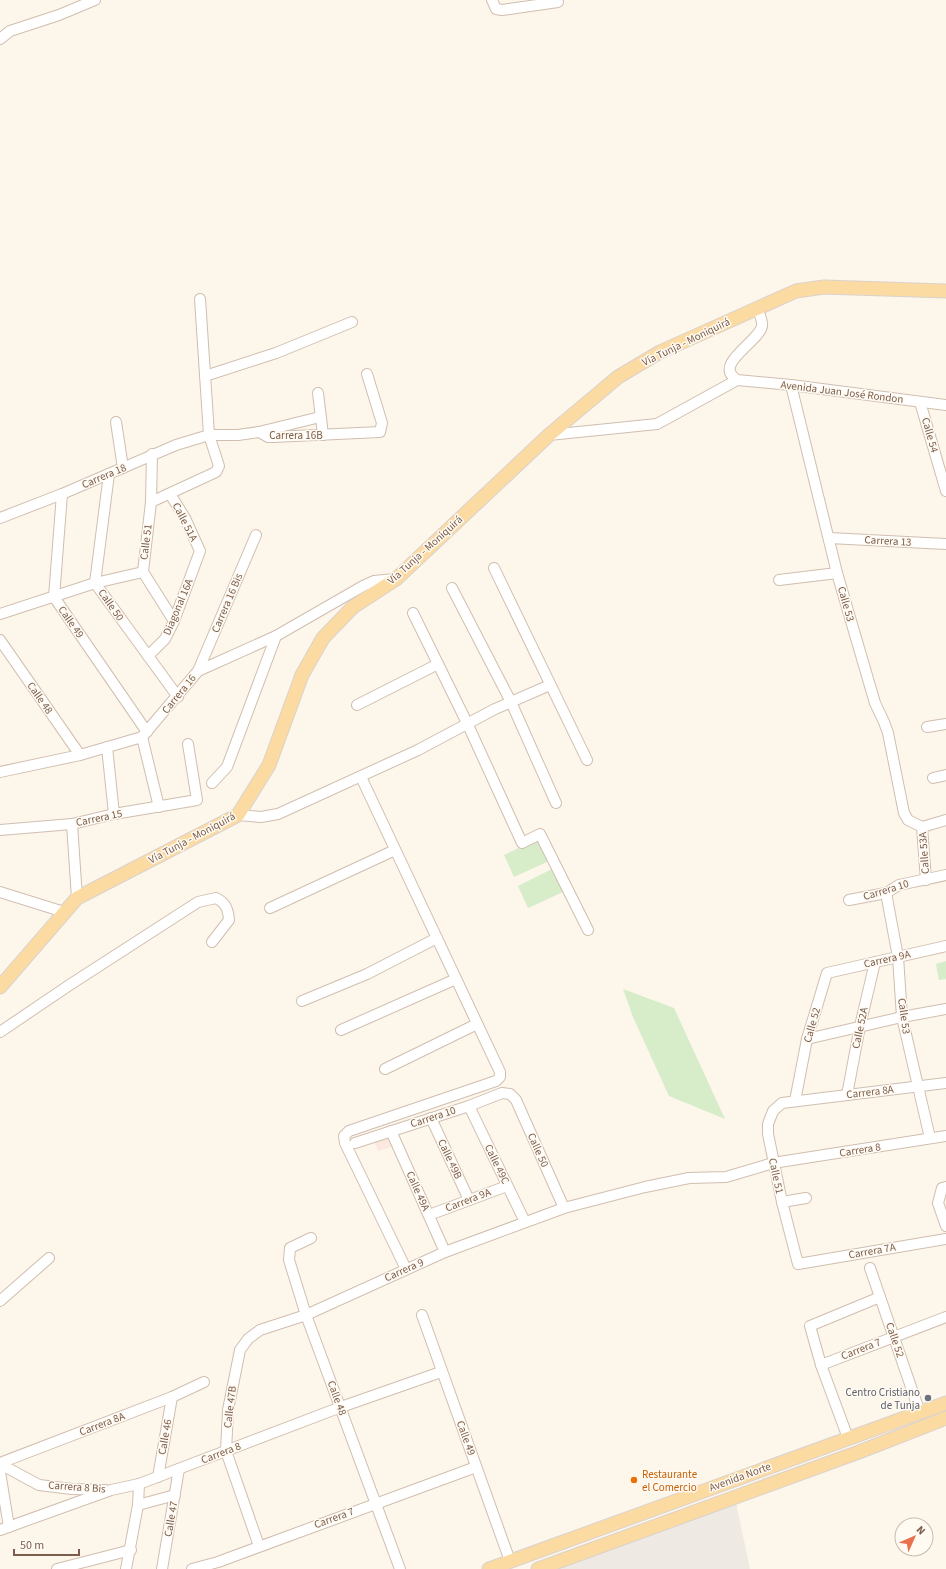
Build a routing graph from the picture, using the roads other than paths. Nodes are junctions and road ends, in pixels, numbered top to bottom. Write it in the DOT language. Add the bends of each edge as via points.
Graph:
graph roads {
  1 [pos="95,0"];
  2 [pos="492,0"];
  3 [pos="558,2"];
  4 [pos="0,39"];
  5 [pos="946,291"];
  6 [pos="200,299"];
  7 [pos="757,308"];
  8 [pos="352,322"];
  9 [pos="367,374"];
  10 [pos="205,376"];
  11 [pos="738,380"];
  12 [pos="791,385"];
  13 [pos="318,393"];
  14 [pos="920,402"];
  15 [pos="946,405"];
  16 [pos="320,417"];
  17 [pos="116,422"];
  18 [pos="259,432"];
  19 [pos="209,435"];
  20 [pos="323,435"];
  21 [pos="550,435"];
  22 [pos="152,454"];
  23 [pos="123,468"];
  24 [pos="109,474"];
  25 [pos="946,491"];
  26 [pos="62,494"];
  27 [pos="170,494"];
  28 [pos="151,502"];
  29 [pos="0,518"];
  30 [pos="256,535"];
  31 [pos="829,538"];
  32 [pos="946,544"];
  33 [pos="200,552"];
  34 [pos="494,568"];
  35 [pos="142,572"];
  36 [pos="837,572"];
  37 [pos="396,579"];
  38 [pos="779,580"];
  39 [pos="96,582"];
  40 [pos="452,588"];
  41 [pos="54,597"];
  42 [pos="413,613"];
  43 [pos="0,614"];
  44 [pos="174,620"];
  45 [pos="276,636"];
  46 [pos="0,640"];
  47 [pos="148,656"];
  48 [pos="438,664"];
  49 [pos="198,671"];
  50 [pos="550,685"];
  51 [pos="178,697"];
  52 [pos="511,702"];
  53 [pos="357,705"];
  54 [pos="946,724"];
  55 [pos="468,725"];
  56 [pos="927,727"];
  57 [pos="145,734"];
  58 [pos="188,744"];
  59 [pos="107,747"];
  60 [pos="80,755"];
  61 [pos="587,760"];
  62 [pos="0,772"];
  63 [pos="946,776"];
  64 [pos="361,777"];
  65 [pos="933,778"];
  66 [pos="212,783"];
  67 [pos="556,803"];
  68 [pos="159,808"];
  69 [pos="114,814"];
  70 [pos="238,815"];
  71 [pos="946,820"];
  72 [pos="72,824"];
  73 [pos="922,827"];
  74 [pos="0,830"];
  75 [pos="395,850"];
  76 [pos="946,875"];
  77 [pos="926,880"];
  78 [pos="0,892"];
  79 [pos="886,893"];
  80 [pos="77,898"];
  81 [pos="849,900"];
  82 [pos="270,908"];
  83 [pos="64,912"];
  84 [pos="588,930"];
  85 [pos="437,938"];
  86 [pos="212,942"];
  87 [pos="946,946"];
  88 [pos="898,957"];
  89 [pos="875,962"];
  90 [pos="827,973"];
  91 [pos="456,979"];
  92 [pos="0,987"];
  93 [pos="302,1001"];
  94 [pos="946,1009"];
  95 [pos="902,1017"];
  96 [pos="477,1024"];
  97 [pos="860,1026"];
  98 [pos="341,1030"];
  99 [pos="0,1032"];
  100 [pos="807,1039"];
  101 [pos="385,1069"];
  102 [pos="946,1083"];
  103 [pos="918,1086"];
  104 [pos="510,1094"];
  105 [pos="847,1095"];
  106 [pos="795,1101"];
  107 [pos="469,1106"];
  108 [pos="431,1118"];
  109 [pos="391,1131"];
  110 [pos="946,1136"];
  111 [pos="930,1138"];
  112 [pos="355,1143"];
  113 [pos="774,1163"];
  114 [pos="507,1186"];
  115 [pos="944,1188"];
  116 [pos="806,1198"];
  117 [pos="469,1200"];
  118 [pos="782,1202"];
  119 [pos="564,1208"];
  120 [pos="429,1215"];
  121 [pos="525,1222"];
  122 [pos="946,1226"];
  123 [pos="311,1238"];
  124 [pos="946,1239"];
  125 [pos="445,1252"];
  126 [pos="49,1258"];
  127 [pos="798,1264"];
  128 [pos="870,1268"];
  129 [pos="406,1269"];
  130 [pos="880,1297"];
  131 [pos="0,1302"];
  132 [pos="306,1315"];
  133 [pos="422,1315"];
  134 [pos="946,1317"];
  135 [pos="894,1337"];
  136 [pos="248,1338"];
  137 [pos="821,1365"];
  138 [pos="441,1372"];
  139 [pos="204,1382"];
  140 [pos="172,1397"];
  141 [pos="946,1403"];
  142 [pos="341,1407"];
  143 [pos="920,1413"];
  144 [pos="943,1420"];
  145 [pos="848,1438"];
  146 [pos="226,1451"];
  147 [pos="0,1464"];
  148 [pos="476,1467"];
  149 [pos="179,1468"];
  150 [pos="0,1472"];
  151 [pos="158,1477"];
  152 [pos="139,1484"];
  153 [pos="72,1490"];
  154 [pos="111,1490"];
  155 [pos="175,1495"];
  156 [pos="375,1503"];
  157 [pos="72,1505"];
  158 [pos="138,1505"];
  159 [pos="4,1528"];
  160 [pos="259,1546"];
  161 [pos="131,1550"];
  162 [pos="510,1562"];
  163 [pos="220,1565"];
  164 [pos="554,1566"];
  165 [pos="57,1569"];
  166 [pos="126,1569"];
  167 [pos="162,1569"];
  168 [pos="192,1569"];
  169 [pos="400,1569"];
  170 [pos="489,1569"];
  171 [pos="538,1569"];
  1 -- 4 [label="street" via="10,31"];
  2 -- 3 [label="street" via="496,9 502,10"];
  5 -- 7 [label="main road, Vía Tunja - Moniquirá" via="824,287 796,291"];
  6 -- 10 [label="street"];
  7 -- 11 [label="street" via="762,325 759,333 733,359 730,370 732,377"];
  7 -- 21 [label="main road, Vía Tunja - Moniquirá" via="660,352 618,377"];
  8 -- 10 [label="street" via="276,353"];
  9 -- 20 [label="street, Carrera 16B" via="382,423 379,432"];
  10 -- 19 [label="street"];
  11 -- 12 [label="street, Avenida Juan José Rondon"];
  11 -- 21 [label="street" via="658,424"];
  12 -- 14 [label="street, Avenida Juan José Rondon"];
  12 -- 31 [label="street, Calle 53"];
  13 -- 16 [label="street"];
  14 -- 15 [label="street, Avenida Juan José Rondon"];
  14 -- 25 [label="street, Calle 54"];
  16 -- 18 [label="street"];
  16 -- 20 [label="street"];
  17 -- 23 [label="street"];
  18 -- 19 [label="street, Carrera 16B"];
  18 -- 20 [label="street, Carrera 16B" via="268,437"];
  19 -- 22 [label="street, Carrera 18"];
  19 -- 27 [label="street" via="219,469"];
  21 -- 37 [label="main road, Vía Tunja - Moniquirá"];
  22 -- 23 [label="street, Carrera 18"];
  22 -- 28 [label="street, Calle 51"];
  23 -- 24 [label="street, Carrera 18"];
  24 -- 26 [label="street, Carrera 18"];
  24 -- 39 [label="street, Calle 50"];
  26 -- 29 [label="street, Carrera 18"];
  26 -- 41 [label="street, Calle 49"];
  27 -- 28 [label="street"];
  27 -- 33 [label="street, Calle 51A" via="185,518"];
  28 -- 35 [label="street, Calle 51"];
  30 -- 49 [label="street, Carrera 16 Bis"];
  31 -- 32 [label="street, Carrera 13"];
  31 -- 36 [label="street, Calle 53"];
  33 -- 44 [label="street, Diagonal 16A"];
  34 -- 50 [label="street"];
  35 -- 39 [label="street"];
  35 -- 44 [label="street, Calle 51"];
  36 -- 38 [label="street"];
  36 -- 73 [label="street, Calle 53" via="874,703 884,722 902,807 908,820"];
  37 -- 45 [label="street, Carrera 16" via="363,586"];
  37 -- 70 [label="main road, Vía Tunja - Moniquirá" via="353,607 322,638 302,675 269,765"];
  39 -- 41 [label="street"];
  39 -- 47 [label="street, Calle 50"];
  40 -- 52 [label="street"];
  41 -- 43 [label="street"];
  41 -- 57 [label="street, Calle 49"];
  42 -- 48 [label="street"];
  44 -- 47 [label="street, Diagonal 16A" via="165,638"];
  45 -- 49 [label="street, Carrera 16"];
  45 -- 66 [label="street" via="227,767"];
  46 -- 60 [label="street, Calle 48"];
  47 -- 51 [label="street, Calle 50"];
  48 -- 53 [label="street"];
  48 -- 55 [label="street"];
  49 -- 51 [label="street, Carrera 16"];
  50 -- 52 [label="street"];
  50 -- 61 [label="street"];
  51 -- 57 [label="street, Carrera 16"];
  52 -- 55 [label="street"];
  52 -- 67 [label="street"];
  54 -- 56 [label="street"];
  55 -- 64 [label="street"];
  55 -- 84 [label="street" via="522,843 540,834"];
  57 -- 59 [label="street"];
  57 -- 68 [label="street, Calle 49"];
  58 -- 68 [label="street, Carrera 15" via="197,800"];
  59 -- 60 [label="street"];
  59 -- 69 [label="street"];
  60 -- 62 [label="street"];
  63 -- 65 [label="street"];
  64 -- 70 [label="street" via="269,816"];
  64 -- 75 [label="street"];
  68 -- 69 [label="street, Carrera 15"];
  69 -- 72 [label="street, Carrera 15"];
  70 -- 80 [label="main road, Vía Tunja - Moniquirá"];
  71 -- 73 [label="street"];
  72 -- 74 [label="street, Carrera 15"];
  72 -- 80 [label="street"];
  73 -- 77 [label="street, Calle 53A"];
  75 -- 82 [label="street"];
  75 -- 85 [label="street"];
  76 -- 77 [label="street, Carrera 10"];
  77 -- 79 [label="street, Carrera 10" via="894,886"];
  78 -- 83 [label="street"];
  79 -- 81 [label="street, Carrera 10"];
  79 -- 88 [label="street, Calle 53"];
  80 -- 83 [label="main road, Vía Tunja - Moniquirá"];
  83 -- 92 [label="main road, Vía Tunja - Moniquirá"];
  85 -- 91 [label="street"];
  85 -- 93 [label="street" via="367,974"];
  86 -- 99 [label="street" via="229,920 228,909 216,898 198,902"];
  87 -- 88 [label="street, Carrera 9A"];
  88 -- 89 [label="street, Carrera 9A"];
  88 -- 95 [label="street, Calle 53"];
  89 -- 90 [label="street, Carrera 9A"];
  89 -- 97 [label="street, Calle 52A"];
  90 -- 100 [label="street, Calle 52"];
  91 -- 96 [label="street"];
  91 -- 98 [label="street"];
  94 -- 95 [label="street"];
  95 -- 97 [label="street"];
  95 -- 103 [label="street, Calle 53"];
  96 -- 101 [label="street"];
  96 -- 129 [label="street" via="500,1072 500,1077 496,1081 349,1131 344,1136 345,1143"];
  97 -- 100 [label="street"];
  97 -- 105 [label="street, Calle 52A"];
  100 -- 106 [label="street, Calle 52"];
  102 -- 103 [label="street, Carrera 8A"];
  103 -- 105 [label="street, Carrera 8A"];
  103 -- 111 [label="street, Calle 53"];
  104 -- 107 [label="street, Carrera 10" via="502,1093"];
  104 -- 119 [label="street, Calle 50" via="516,1100"];
  105 -- 106 [label="street, Carrera 8A"];
  106 -- 113 [label="street, Calle 51" via="782,1103 773,1111 768,1124"];
  107 -- 108 [label="street, Carrera 10"];
  107 -- 114 [label="street, Calle 49C"];
  108 -- 109 [label="street, Carrera 10"];
  108 -- 117 [label="street, Calle 49B"];
  109 -- 112 [label="street, Carrera 10"];
  109 -- 120 [label="street, Calle 49A"];
  110 -- 111 [label="street, Carrera 8"];
  111 -- 113 [label="street, Carrera 8"];
  113 -- 118 [label="street, Calle 51"];
  113 -- 119 [label="street, Carrera 8" via="726,1177 689,1178"];
  114 -- 117 [label="street, Carrera 9A"];
  114 -- 121 [label="street, Calle 49C"];
  115 -- 122 [label="street" via="938,1203"];
  116 -- 118 [label="street"];
  117 -- 120 [label="street, Carrera 9A"];
  118 -- 127 [label="street, Calle 51"];
  119 -- 121 [label="street, Carrera 9"];
  120 -- 125 [label="street, Calle 49A"];
  121 -- 125 [label="street, Carrera 9"];
  123 -- 132 [label="street, Calle 48" via="290,1248 288,1254"];
  124 -- 127 [label="street, Carrera 7A"];
  125 -- 129 [label="street, Carrera 9"];
  126 -- 131 [label="street"];
  128 -- 130 [label="street, Calle 52"];
  129 -- 132 [label="street, Carrera 9"];
  130 -- 135 [label="street, Calle 52"];
  130 -- 137 [label="street" via="810,1326"];
  132 -- 136 [label="street, Carrera 9" via="260,1330"];
  132 -- 142 [label="street, Calle 48"];
  133 -- 138 [label="street, Calle 49"];
  134 -- 135 [label="street, Carrera 7"];
  135 -- 137 [label="street, Carrera 7"];
  135 -- 143 [label="street, Calle 52"];
  136 -- 146 [label="street, Calle 47B" via="242,1345 236,1364 227,1419"];
  137 -- 145 [label="street"];
  138 -- 142 [label="street, Carrera 8"];
  138 -- 148 [label="street, Calle 49"];
  139 -- 140 [label="street, Carrera 8A"];
  140 -- 147 [label="street, Carrera 8A"];
  140 -- 151 [label="street, Calle 46"];
  141 -- 143 [label="main road, Avenida Norte"];
  142 -- 146 [label="street, Carrera 8"];
  142 -- 156 [label="street, Calle 48"];
  143 -- 145 [label="main road, Avenida Norte"];
  144 -- 164 [label="main road, Avenida Norte"];
  145 -- 162 [label="main road, Avenida Norte"];
  146 -- 149 [label="street, Carrera 8"];
  146 -- 160 [label="street, Calle 47B"];
  147 -- 153 [label="street, Carrera 8 Bis" via="39,1485"];
  148 -- 156 [label="street, Carrera 7"];
  148 -- 162 [label="street, Calle 49"];
  149 -- 151 [label="street, Carrera 8"];
  149 -- 155 [label="street, Calle 47"];
  150 -- 159 [label="street"];
  151 -- 152 [label="street, Carrera 8"];
  152 -- 154 [label="street, Carrera 8"];
  152 -- 158 [label="street"];
  153 -- 154 [label="street, Carrera 8 Bis"];
  153 -- 157 [label="street"];
  154 -- 157 [label="street, Carrera 8"];
  155 -- 158 [label="street"];
  155 -- 167 [label="street, Calle 47"];
  156 -- 160 [label="street, Carrera 7"];
  156 -- 169 [label="street, Calle 48"];
  157 -- 159 [label="street, Carrera 8"];
  158 -- 161 [label="street"];
  160 -- 163 [label="street, Carrera 7"];
  161 -- 165 [label="street"];
  161 -- 166 [label="street"];
  162 -- 170 [label="main road, Avenida Norte"];
  163 -- 168 [label="street, Carrera 7"];
  164 -- 171 [label="main road, Avenida Norte"];
}
